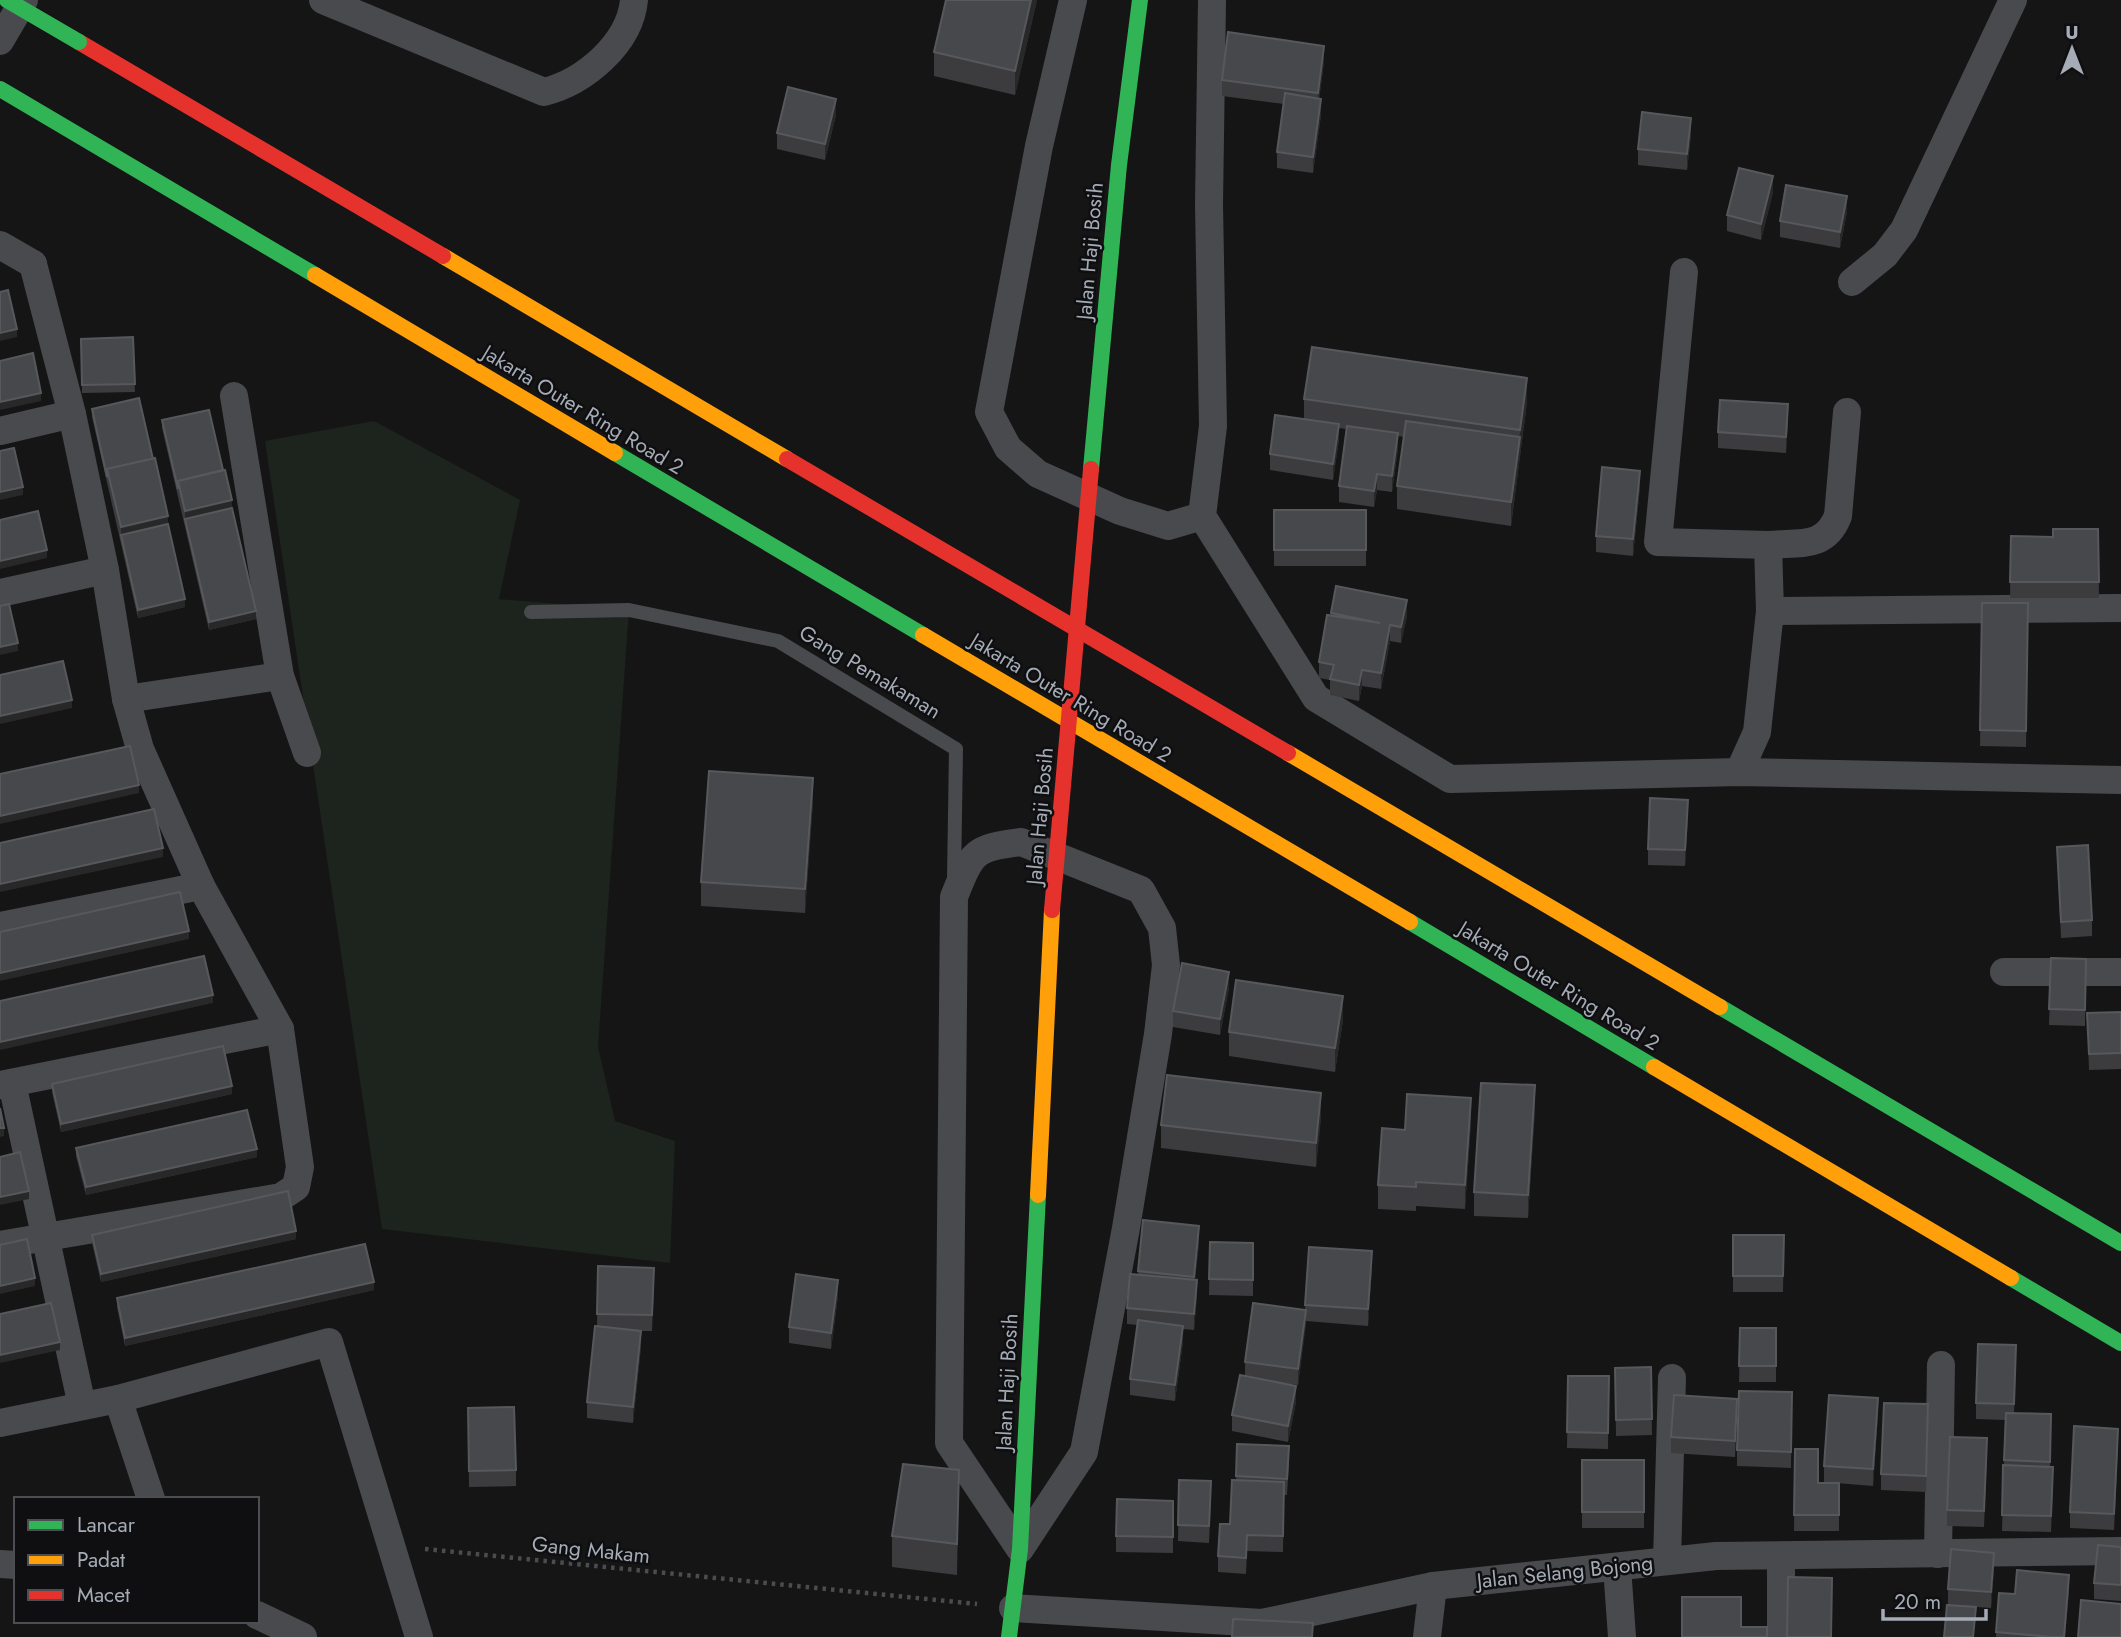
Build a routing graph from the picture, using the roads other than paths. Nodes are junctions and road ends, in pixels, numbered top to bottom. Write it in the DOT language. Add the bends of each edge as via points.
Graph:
graph roads {
  1 [pos="7,0"];
  2 [pos="24,0"];
  3 [pos="323,0"];
  4 [pos="634,0"];
  5 [pos="1073,0"];
  6 [pos="1140,0"];
  7 [pos="1212,0"];
  8 [pos="2013,0"];
  9 [pos="0,41"];
  10 [pos="0,89"];
  11 [pos="0,245"];
  12 [pos="33,264"];
  13 [pos="0,271"];
  14 [pos="1684,272"];
  15 [pos="1852,282"];
  16 [pos="234,396"];
  17 [pos="1847,412"];
  18 [pos="72,414"];
  19 [pos="0,431"];
  20 [pos="1202,516"];
  21 [pos="1768,545"];
  22 [pos="104,570"];
  23 [pos="0,593"];
  24 [pos="2121,608"];
  25 [pos="1770,611"];
  26 [pos="531,612"];
  27 [pos="280,676"];
  28 [pos="127,699"];
  29 [pos="307,753"];
  30 [pos="1739,772"];
  31 [pos="2121,780"];
  32 [pos="201,886"];
  33 [pos="954,897"];
  34 [pos="0,926"];
  35 [pos="2004,972"];
  36 [pos="2121,972"];
  37 [pos="280,1029"];
  38 [pos="6,1084"];
  39 [pos="46,1236"];
  40 [pos="2121,1243"];
  41 [pos="0,1245"];
  42 [pos="2121,1343"];
  43 [pos="1941,1365"];
  44 [pos="1672,1378"];
  45 [pos="118,1399"];
  46 [pos="82,1406"];
  47 [pos="0,1423"];
  48 [pos="150,1497"];
  49 [pos="1020,1549"];
  50 [pos="2121,1551"];
  51 [pos="1938,1554"];
  52 [pos="1781,1556"];
  53 [pos="1667,1561"];
  54 [pos="1617,1567"];
  55 [pos="1433,1586"];
  56 [pos="1013,1608"];
  57 [pos="259,1616"];
  58 [pos="303,1637"];
  59 [pos="419,1637"];
  60 [pos="1009,1637"];
  61 [pos="1427,1637"];
  62 [pos="1622,1637"];
  63 [pos="1782,1637"];
  1 -- 40 [label="main road, bridge"];
  2 -- 9 [label="street"];
  3 -- 4 [label="street" via="544,92 568,86 602,58 625,32"];
  5 -- 20 [label="street" via="1039,146 989,412 1008,448 1038,474 1121,511 1168,526"];
  6 -- 49 [label="main road, Jalan Haji Bosih, bridge" via="1119,165 1052,910"];
  7 -- 20 [label="street" via="1213,426"];
  8 -- 15 [label="street" via="1904,230 1885,255"];
  10 -- 42 [label="main road, Jakarta Outer Ring Road 2"];
  11 -- 12 [label="street"];
  12 -- 13 [label="street"];
  12 -- 18 [label="street"];
  14 -- 21 [label="street" via="1658,542"];
  16 -- 27 [label="street"];
  17 -- 21 [label="street" via="1838,516 1832,532 1822,539"];
  18 -- 19 [label="street"];
  18 -- 22 [label="street"];
  20 -- 30 [label="street" via="1316,698 1450,779"];
  21 -- 25 [label="street"];
  22 -- 23 [label="street"];
  22 -- 28 [label="street"];
  24 -- 25 [label="street"];
  25 -- 30 [label="street" via="1757,732"];
  26 -- 33 [label="lane, Gang Pemakaman" via="629,610 778,641 956,750"];
  27 -- 28 [label="street"];
  27 -- 29 [label="street"];
  28 -- 32 [label="street" via="127,752"];
  30 -- 31 [label="street"];
  32 -- 34 [label="street"];
  32 -- 37 [label="street"];
  33 -- 49 [label="street" via="949,1443"];
  33 -- 49 [label="street" via="968,863 987,846 1021,842 1141,890 1163,928 1166,965 1158,1034 1084,1452"];
  35 -- 36 [label="street"];
  37 -- 38 [label="street"];
  37 -- 39 [label="street" via="300,1167 296,1187 281,1197"];
  38 -- 39 [label="street"];
  39 -- 41 [label="street"];
  39 -- 46 [label="street"];
  43 -- 51 [label="street"];
  44 -- 53 [label="street"];
  45 -- 46 [label="street"];
  45 -- 48 [label="street"];
  45 -- 59 [label="street" via="329,1342"];
  46 -- 47 [label="street"];
  49 -- 56 [label="main road, Jalan Haji Bosih"];
  50 -- 51 [label="street, Jalan Selang Bojong"];
  51 -- 52 [label="street, Jalan Selang Bojong"];
  52 -- 53 [label="street, Jalan Selang Bojong"];
  52 -- 63 [label="street"];
  53 -- 54 [label="street, Jalan Selang Bojong"];
  54 -- 55 [label="street, Jalan Selang Bojong"];
  54 -- 62 [label="street"];
  55 -- 56 [label="street, Jalan Selang Bojong" via="1262,1623"];
  55 -- 61 [label="street"];
  56 -- 60 [label="main road, Jalan Haji Bosih"];
  57 -- 58 [label="street"];
}
